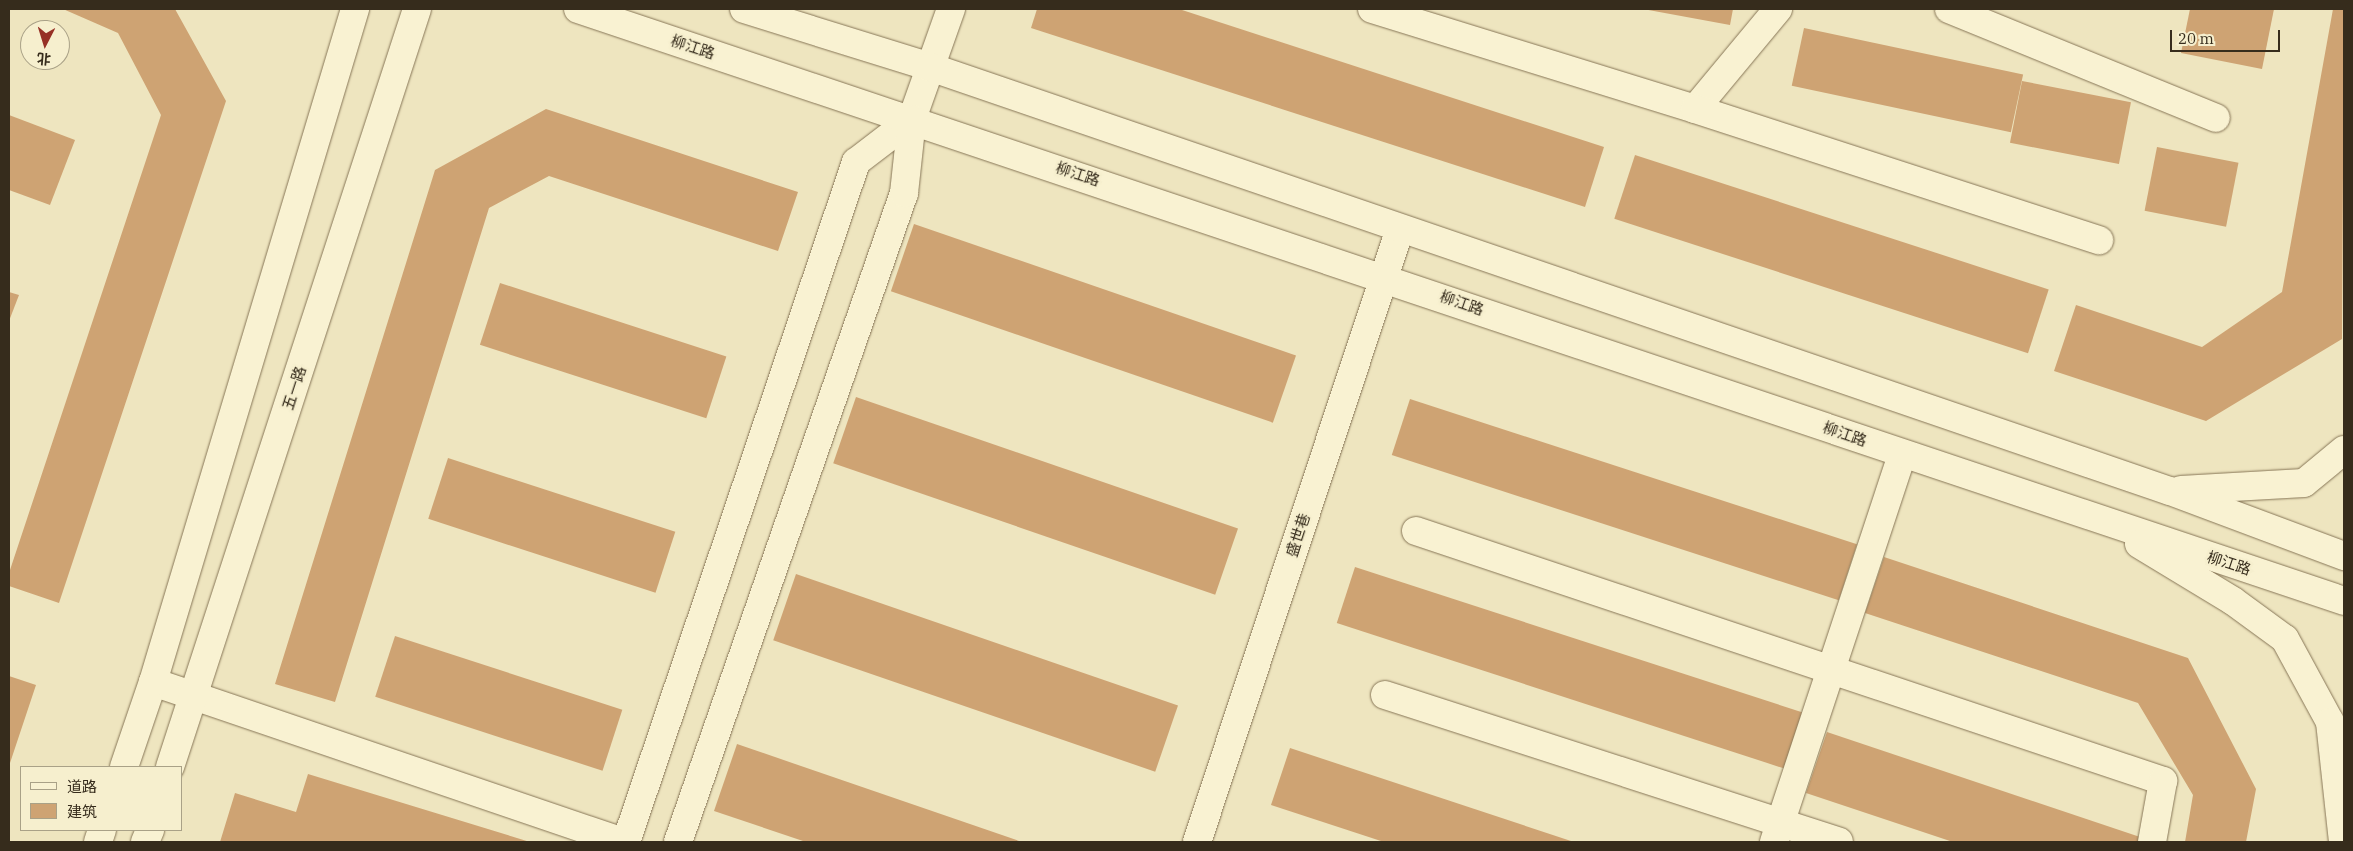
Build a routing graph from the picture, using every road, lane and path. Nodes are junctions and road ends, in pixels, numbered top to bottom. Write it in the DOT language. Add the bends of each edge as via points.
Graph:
graph roads {
  1 [pos="355,9"];
  2 [pos="417,9"];
  3 [pos="578,9"];
  4 [pos="744,9"];
  5 [pos="951,9"];
  6 [pos="1372,9"];
  7 [pos="1778,9"];
  8 [pos="1949,9"];
  9 [pos="930,67"];
  10 [pos="1695,108"];
  11 [pos="2216,118"];
  12 [pos="912,119"];
  13 [pos="1400,229"];
  14 [pos="2099,240"];
  15 [pos="1383,276"];
  16 [pos="2344,450"];
  17 [pos="1902,454"];
  18 [pos="2170,491"];
  19 [pos="2097,519"];
  20 [pos="1416,531"];
  21 [pos="2344,556"];
  22 [pos="2344,601"];
  23 [pos="1830,672"];
  24 [pos="153,682"];
  25 [pos="1385,695"];
  26 [pos="194,696"];
  27 [pos="124,766"];
  28 [pos="170,766"];
  29 [pos="1777,833"];
  30 [pos="622,842"];
  31 [pos="626,842"];
  32 [pos="678,842"];
  33 [pos="1197,842"];
  34 [pos="1839,842"];
  35 [pos="2152,842"];
  36 [pos="2343,842"];
  1 -- 24 [label="street"];
  2 -- 26 [label="street, 五一路"];
  3 -- 12 [label="street, 柳江路"];
  4 -- 9 [label="street"];
  5 -- 9 [label="street"];
  6 -- 10 [label="street"];
  7 -- 10 [label="street"];
  8 -- 11 [label="street"];
  9 -- 12 [label="street"];
  9 -- 13 [label="street"];
  10 -- 14 [label="street"];
  12 -- 15 [label="street, 柳江路"];
  12 -- 31 [label="street" via="856,162"];
  12 -- 32 [label="street" via="904,193"];
  13 -- 15 [label="street, 盛世巷"];
  13 -- 18 [label="street"];
  15 -- 17 [label="street, 柳江路"];
  15 -- 33 [label="street, 盛世巷"];
  16 -- 18 [label="street" via="2304,484"];
  17 -- 19 [label="street, 柳江路"];
  17 -- 23 [label="street"];
  18 -- 21 [label="street"];
  19 -- 22 [label="street, 柳江路"];
  19 -- 36 [label="street" via="2233,601 2285,639 2330,722"];
  20 -- 23 [label="street"];
  23 -- 29 [label="street"];
  23 -- 35 [label="street" via="2163,781"];
  24 -- 26 [label="street"];
  24 -- 27 [label="street"];
  25 -- 29 [label="street"];
  26 -- 28 [label="street, 五一路"];
  26 -- 30 [label="street"];
  29 -- 34 [label="street"];
}
